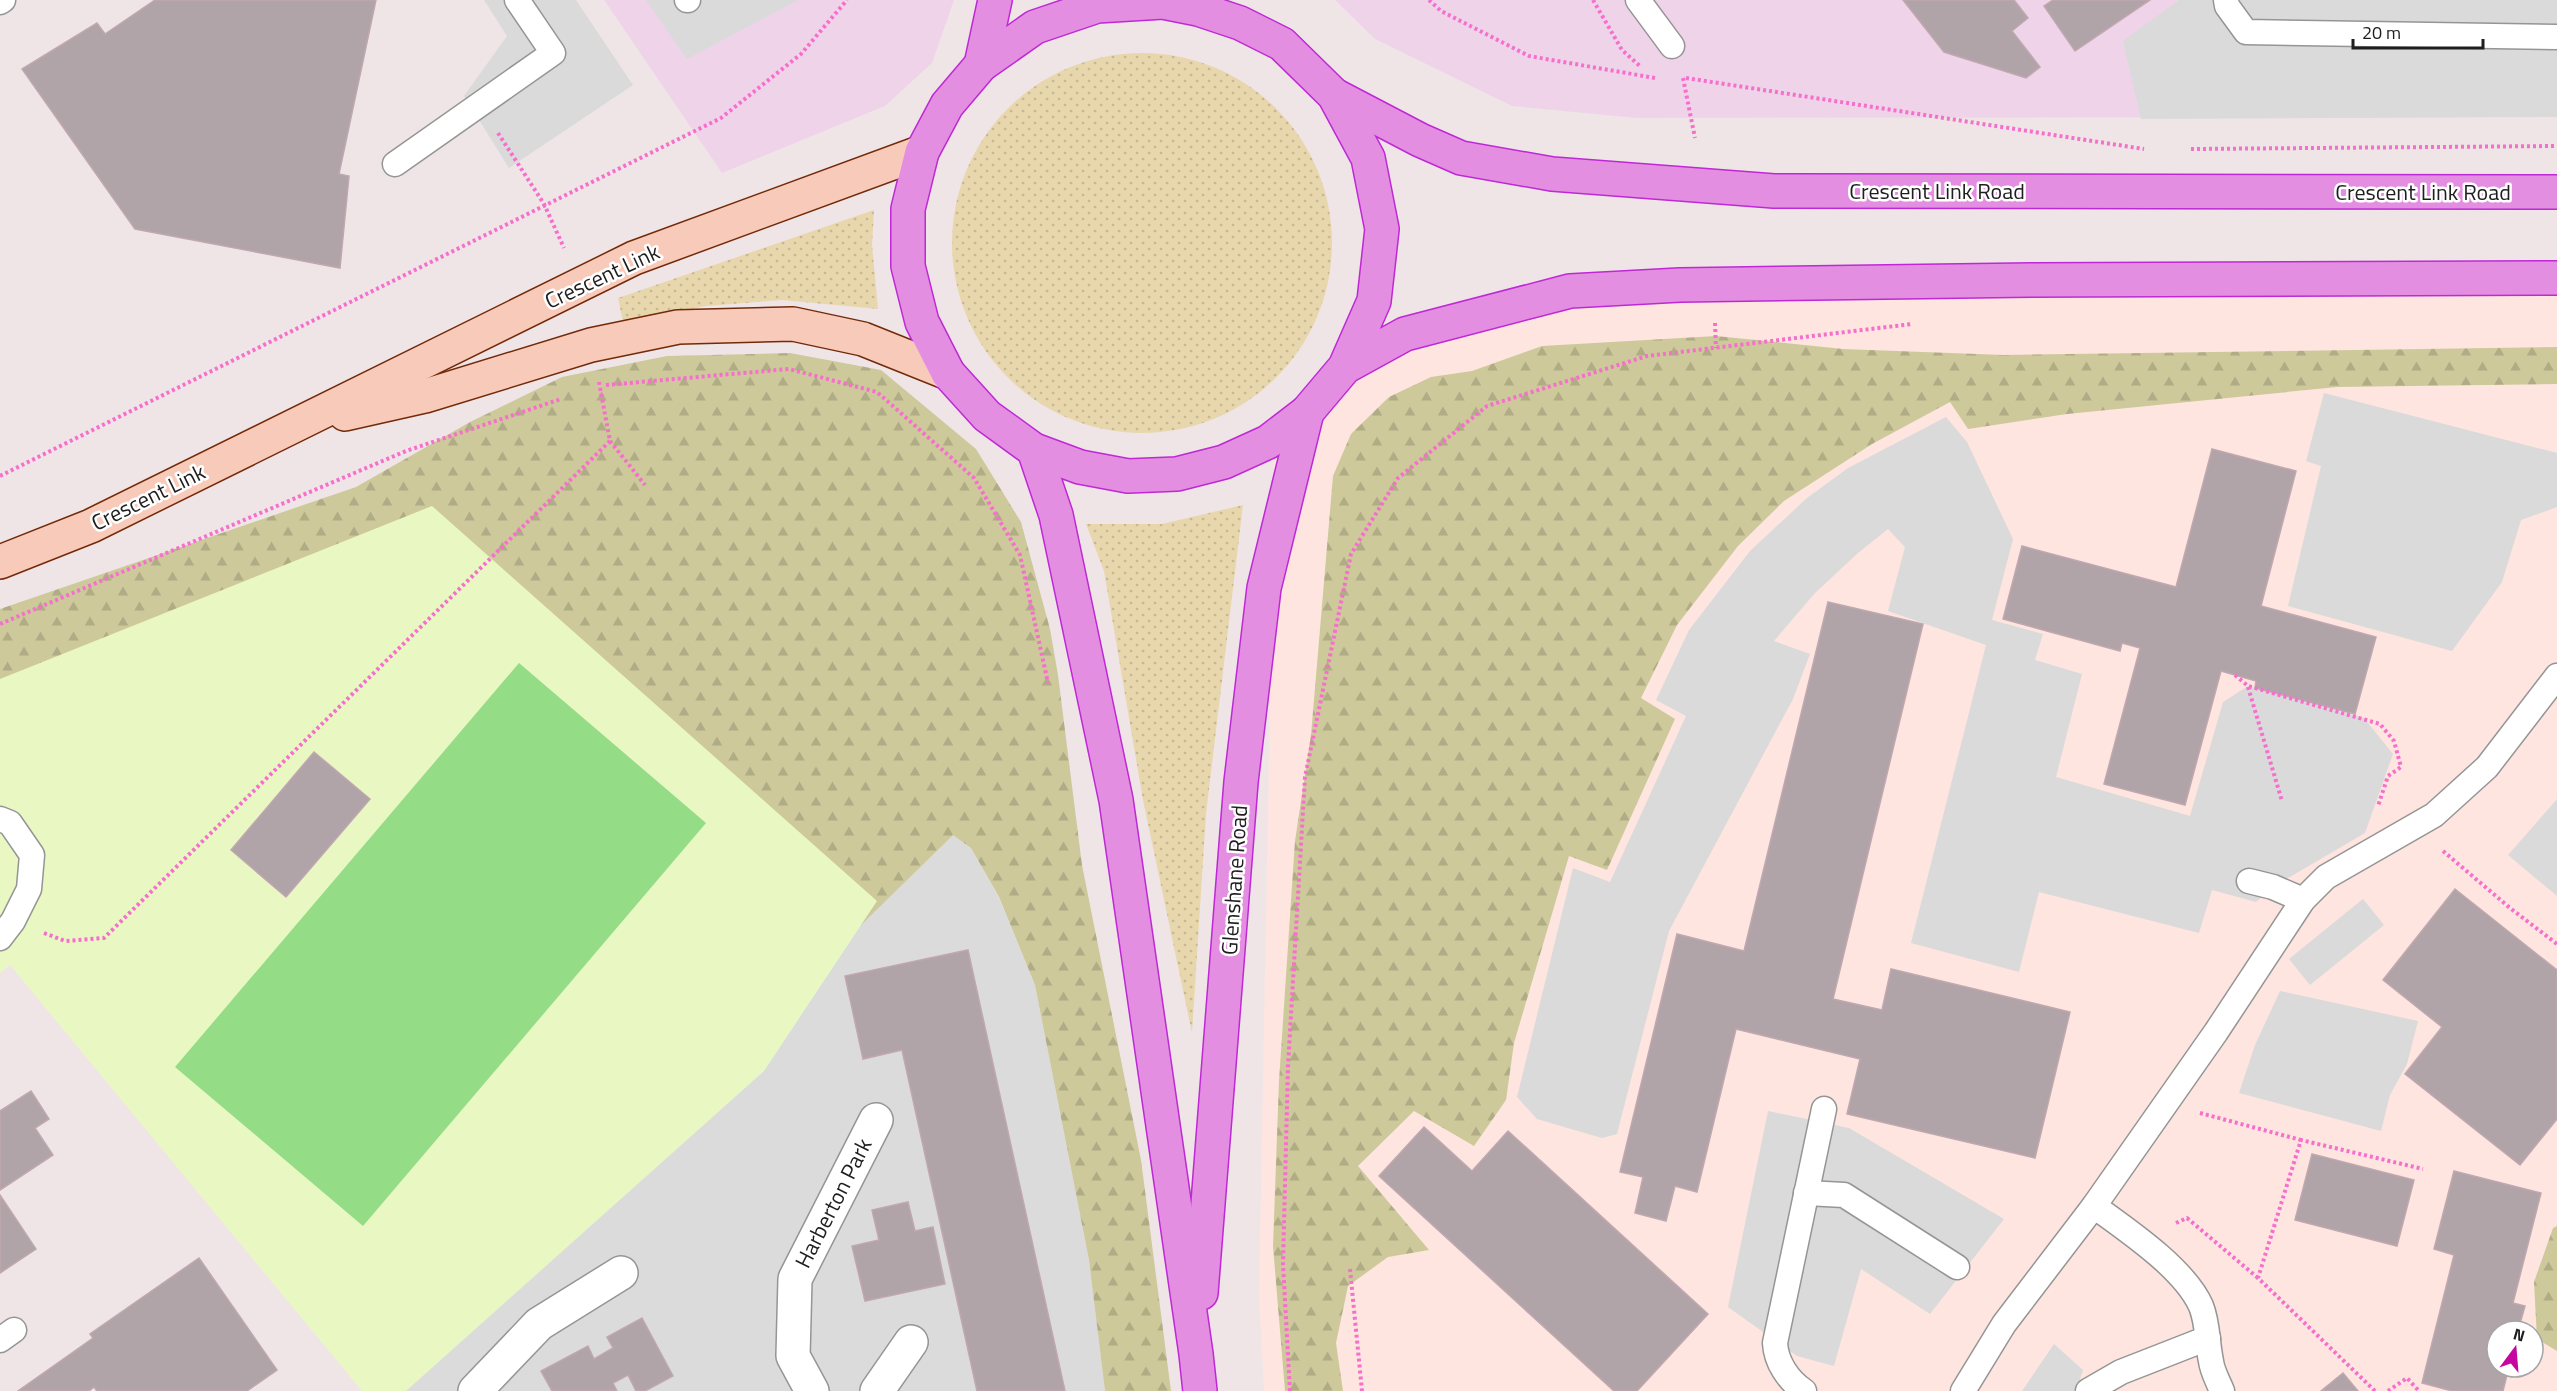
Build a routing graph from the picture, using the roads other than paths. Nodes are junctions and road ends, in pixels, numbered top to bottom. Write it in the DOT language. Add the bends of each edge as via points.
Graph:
graph roads {
  1 [pos="517,0"];
  2 [pos="995,0"];
  3 [pos="1638,0"];
  4 [pos="2226,0"];
  5 [pos="1235,12"];
  6 [pos="2557,37"];
  7 [pos="1672,46"];
  8 [pos="981,65"];
  9 [pos="1334,95"];
  10 [pos="922,152"];
  11 [pos="395,164"];
  12 [pos="2557,192"];
  13 [pos="2557,278"];
  14 [pos="1345,367"];
  15 [pos="948,373"];
  16 [pos="1307,412"];
  17 [pos="294,425"];
  18 [pos="1034,450"];
  19 [pos="0,562"];
  20 [pos="2557,676"];
  21 [pos="0,819"];
  22 [pos="2250,881"];
  23 [pos="2303,900"];
  24 [pos="6,930"];
  25 [pos="1824,1109"];
  26 [pos="876,1120"];
  27 [pos="1806,1192"];
  28 [pos="2094,1206"];
  29 [pos="1957,1267"];
  30 [pos="621,1273"];
  31 [pos="2208,1338"];
  32 [pos="911,1342"];
  33 [pos="1197,1353"];
  34 [pos="475,1391"];
  35 [pos="812,1391"];
  36 [pos="877,1391"];
  37 [pos="1200,1391"];
  38 [pos="1804,1391"];
  39 [pos="1963,1391"];
  40 [pos="2088,1391"];
  41 [pos="2222,1391"];
  1 -- 11 [label="lane" via="553,53"];
  2 -- 8 [label="highway"];
  3 -- 7 [label="lane"];
  4 -- 6 [label="lane" via="2246,32"];
  5 -- 8 [label="highway" via="1163,2 1097,6 1035,27"];
  5 -- 9 [label="highway" via="1282,44"];
  8 -- 10 [label="highway" via="947,105"];
  9 -- 12 [label="highway, Crescent Link Road" via="1461,158 1551,174 1774,191"];
  9 -- 14 [label="highway" via="1368,158 1382,229 1374,301"];
  10 -- 15 [label="highway" via="908,209 908,266 921,322"];
  10 -- 17 [label="street, Crescent Link" via="634,258"];
  13 -- 14 [label="highway" via="1960,281 1680,285 1570,291 1406,334"];
  14 -- 16 [label="highway"];
  15 -- 17 [label="street, Crescent Link" via="863,339 793,324 678,327 591,345 425,396"];
  15 -- 18 [label="highway" via="987,416"];
  16 -- 18 [label="highway" via="1259,446 1224,462 1177,474 1128,476 1080,467"];
  16 -- 33 [label="highway, Glenshane Road" via="1264,588 1241,782"];
  17 -- 19 [label="street, Crescent Link" via="91,526"];
  18 -- 33 [label="highway, Glenshane Road" via="1056,515 1116,800"];
  20 -- 23 [label="lane" via="2487,767 2434,815 2326,876"];
  21 -- 24 [label="lane" via="10,823 32,855 29,889"];
  22 -- 23 [label="lane"];
  23 -- 28 [label="lane"];
  25 -- 27 [label="lane"];
  26 -- 35 [label="street, Harberton Park" via="795,1279 793,1356"];
  27 -- 29 [label="lane" via="1844,1195"];
  27 -- 38 [label="lane" via="1775,1343 1776,1356 1793,1383"];
  28 -- 31 [label="lane" via="2178,1274 2201,1306"];
  28 -- 39 [label="lane" via="2004,1324"];
  30 -- 34 [label="street" via="539,1324"];
  31 -- 40 [label="lane" via="2121,1372"];
  31 -- 41 [label="lane" via="2211,1363"];
  32 -- 36 [label="street"];
  33 -- 37 [label="highway, Glenshane Road"];
}
